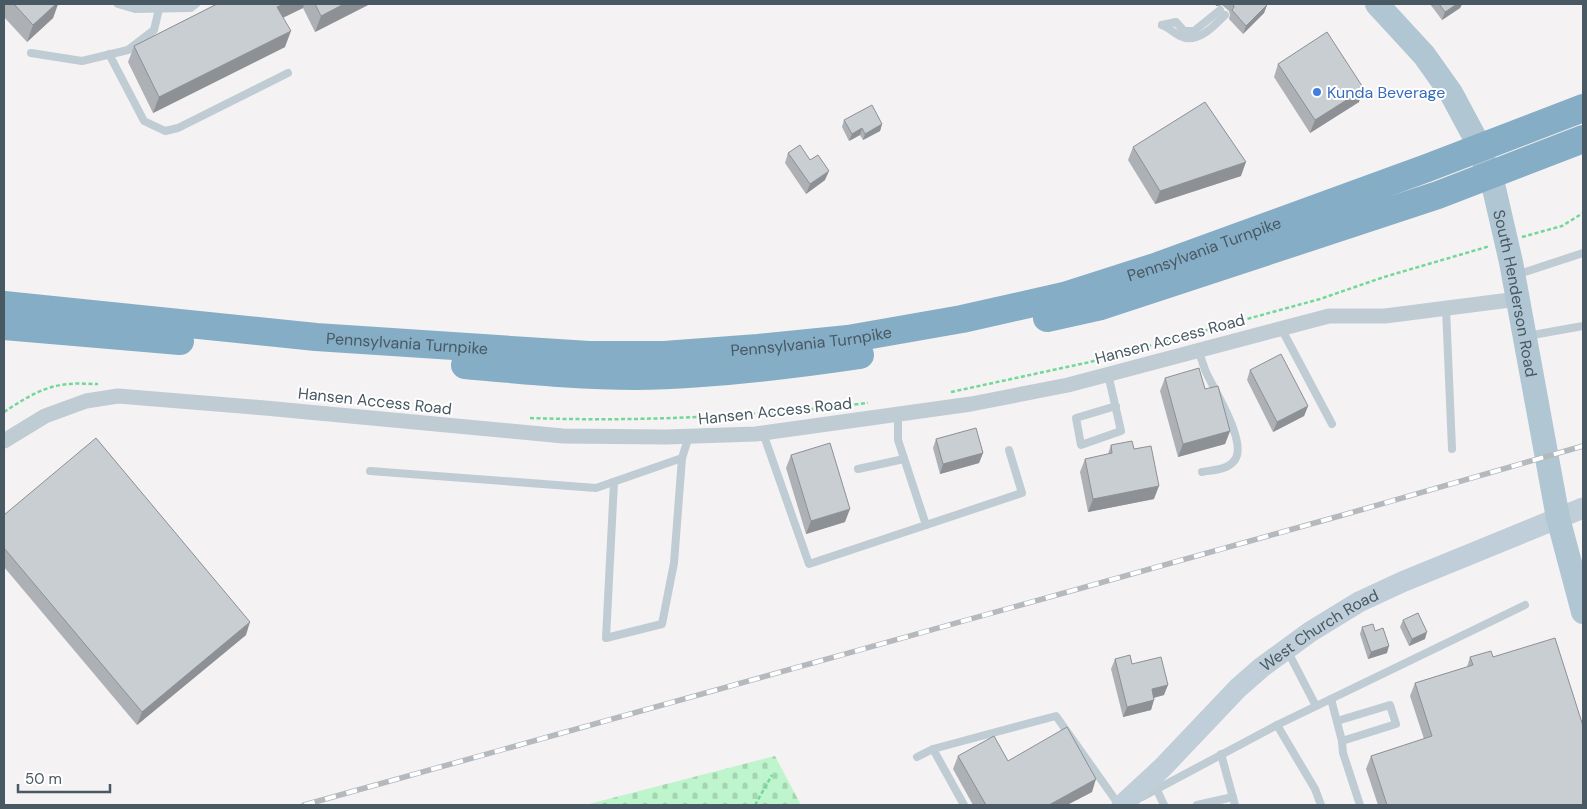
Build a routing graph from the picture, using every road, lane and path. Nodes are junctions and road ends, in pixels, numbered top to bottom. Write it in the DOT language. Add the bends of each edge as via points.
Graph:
graph roads {
  1 [pos="118,4"];
  2 [pos="196,4"];
  3 [pos="1377,4"];
  4 [pos="159,8"];
  5 [pos="1223,12"];
  6 [pos="1162,25"];
  7 [pos="31,53"];
  8 [pos="109,54"];
  9 [pos="288,72"];
  10 [pos="1583,108"];
  11 [pos="1583,138"];
  12 [pos="1583,213"];
  13 [pos="1536,233"];
  14 [pos="1583,253"];
  15 [pos="1516,287"];
  16 [pos="4,300"];
  17 [pos="4,305"];
  18 [pos="46,308"];
  19 [pos="1446,308"];
  20 [pos="4,326"];
  21 [pos="1583,326"];
  22 [pos="1281,328"];
  23 [pos="1525,336"];
  24 [pos="1198,350"];
  25 [pos="1108,374"];
  26 [pos="1116,406"];
  27 [pos="898,415"];
  28 [pos="1332,424"];
  29 [pos="763,433"];
  30 [pos="689,436"];
  31 [pos="4,440"];
  32 [pos="1452,449"];
  33 [pos="1009,450"];
  34 [pos="682,458"];
  35 [pos="904,459"];
  36 [pos="858,469"];
  37 [pos="370,471"];
  38 [pos="1202,472"];
  39 [pos="614,482"];
  40 [pos="1583,508"];
  41 [pos="1558,518"];
  42 [pos="926,525"];
  43 [pos="1525,605"];
  44 [pos="1583,612"];
  45 [pos="1286,649"];
  46 [pos="1331,699"];
  47 [pos="1316,706"];
  48 [pos="1337,721"];
  49 [pos="1277,725"];
  50 [pos="1342,741"];
  51 [pos="933,750"];
  52 [pos="1221,754"];
  53 [pos="917,757"];
  54 [pos="772,775"];
  55 [pos="1157,790"];
  56 [pos="1233,796"];
  57 [pos="754,805"];
  58 [pos="964,805"];
  59 [pos="1122,805"];
  60 [pos="1164,805"];
  61 [pos="1198,805"];
  62 [pos="1235,805"];
  63 [pos="1321,805"];
  64 [pos="1360,805"];
  1 -- 4 [label="lane" via="135,9"];
  2 -- 4 [label="lane" via="191,8"];
  3 -- 15 [label="main road, South Henderson Road" via="1424,55 1451,93 1474,136 1501,211"];
  4 -- 8 [label="lane" via="154,30 128,50"];
  5 -- 6 [label="lane" via="1209,31 1193,38 1180,36"];
  7 -- 8 [label="lane" via="82,60"];
  8 -- 9 [label="lane" via="144,122 166,131 178,128"];
  10 -- 18 [label="highway, Pennsylvania Turnpike" via="1158,266 1064,296 962,319 848,338 664,355 589,355 316,337"];
  11 -- 20 [label="highway, Pennsylvania Turnpike" via="1438,195 1101,306 983,333 792,365 636,376 566,374"];
  12 -- 13 [label="path" via="1562,226"];
  14 -- 15 [label="lane"];
  15 -- 19 [label="street, Hansen Access Road"];
  15 -- 23 [label="main road, South Henderson Road"];
  16 -- 18 [label="highway"];
  17 -- 18 [label="highway, Pennsylvania Turnpike"];
  19 -- 22 [label="street, Hansen Access Road" via="1385,316 1329,316"];
  19 -- 32 [label="lane"];
  21 -- 23 [label="lane"];
  22 -- 24 [label="street, Hansen Access Road"];
  22 -- 28 [label="lane"];
  23 -- 41 [label="main road, South Henderson Road"];
  24 -- 25 [label="street, Hansen Access Road"];
  24 -- 38 [label="lane" via="1232,424 1238,454 1228,466"];
  25 -- 26 [label="lane"];
  25 -- 27 [label="street, Hansen Access Road" via="971,404"];
  26 -- 26 [label="lane" via="1121,431 1081,445 1076,418"];
  27 -- 29 [label="street, Hansen Access Road"];
  27 -- 35 [label="lane" via="898,440"];
  29 -- 30 [label="street, Hansen Access Road"];
  29 -- 42 [label="lane" via="809,564"];
  30 -- 31 [label="street, Hansen Access Road" via="563,436 118,396 86,401 45,416"];
  30 -- 34 [label="lane"];
  33 -- 42 [label="lane" via="1022,493"];
  34 -- 39 [label="lane"];
  34 -- 39 [label="lane" via="674,563 662,624 606,638"];
  35 -- 36 [label="lane"];
  35 -- 42 [label="lane"];
  37 -- 39 [label="lane" via="596,488"];
  40 -- 41 [label="street, West Church Road"];
  41 -- 44 [label="main road, South Henderson Road"];
  41 -- 45 [label="street, West Church Road" via="1359,602"];
  43 -- 46 [label="lane"];
  45 -- 47 [label="lane"];
  45 -- 59 [label="street, West Church Road" via="1238,688"];
  46 -- 47 [label="lane"];
  46 -- 48 [label="lane"];
  47 -- 49 [label="lane"];
  48 -- 50 [label="lane"];
  48 -- 50 [label="lane" via="1390,705 1396,724"];
  49 -- 52 [label="lane"];
  49 -- 63 [label="lane"];
  50 -- 64 [label="lane"];
  51 -- 53 [label="lane"];
  51 -- 58 [label="lane"];
  51 -- 59 [label="lane" via="1056,716"];
  52 -- 55 [label="lane"];
  52 -- 56 [label="lane"];
  54 -- 57 [label="path"];
  55 -- 59 [label="lane"];
  55 -- 60 [label="lane"];
  56 -- 61 [label="lane"];
  56 -- 62 [label="lane"];
}
